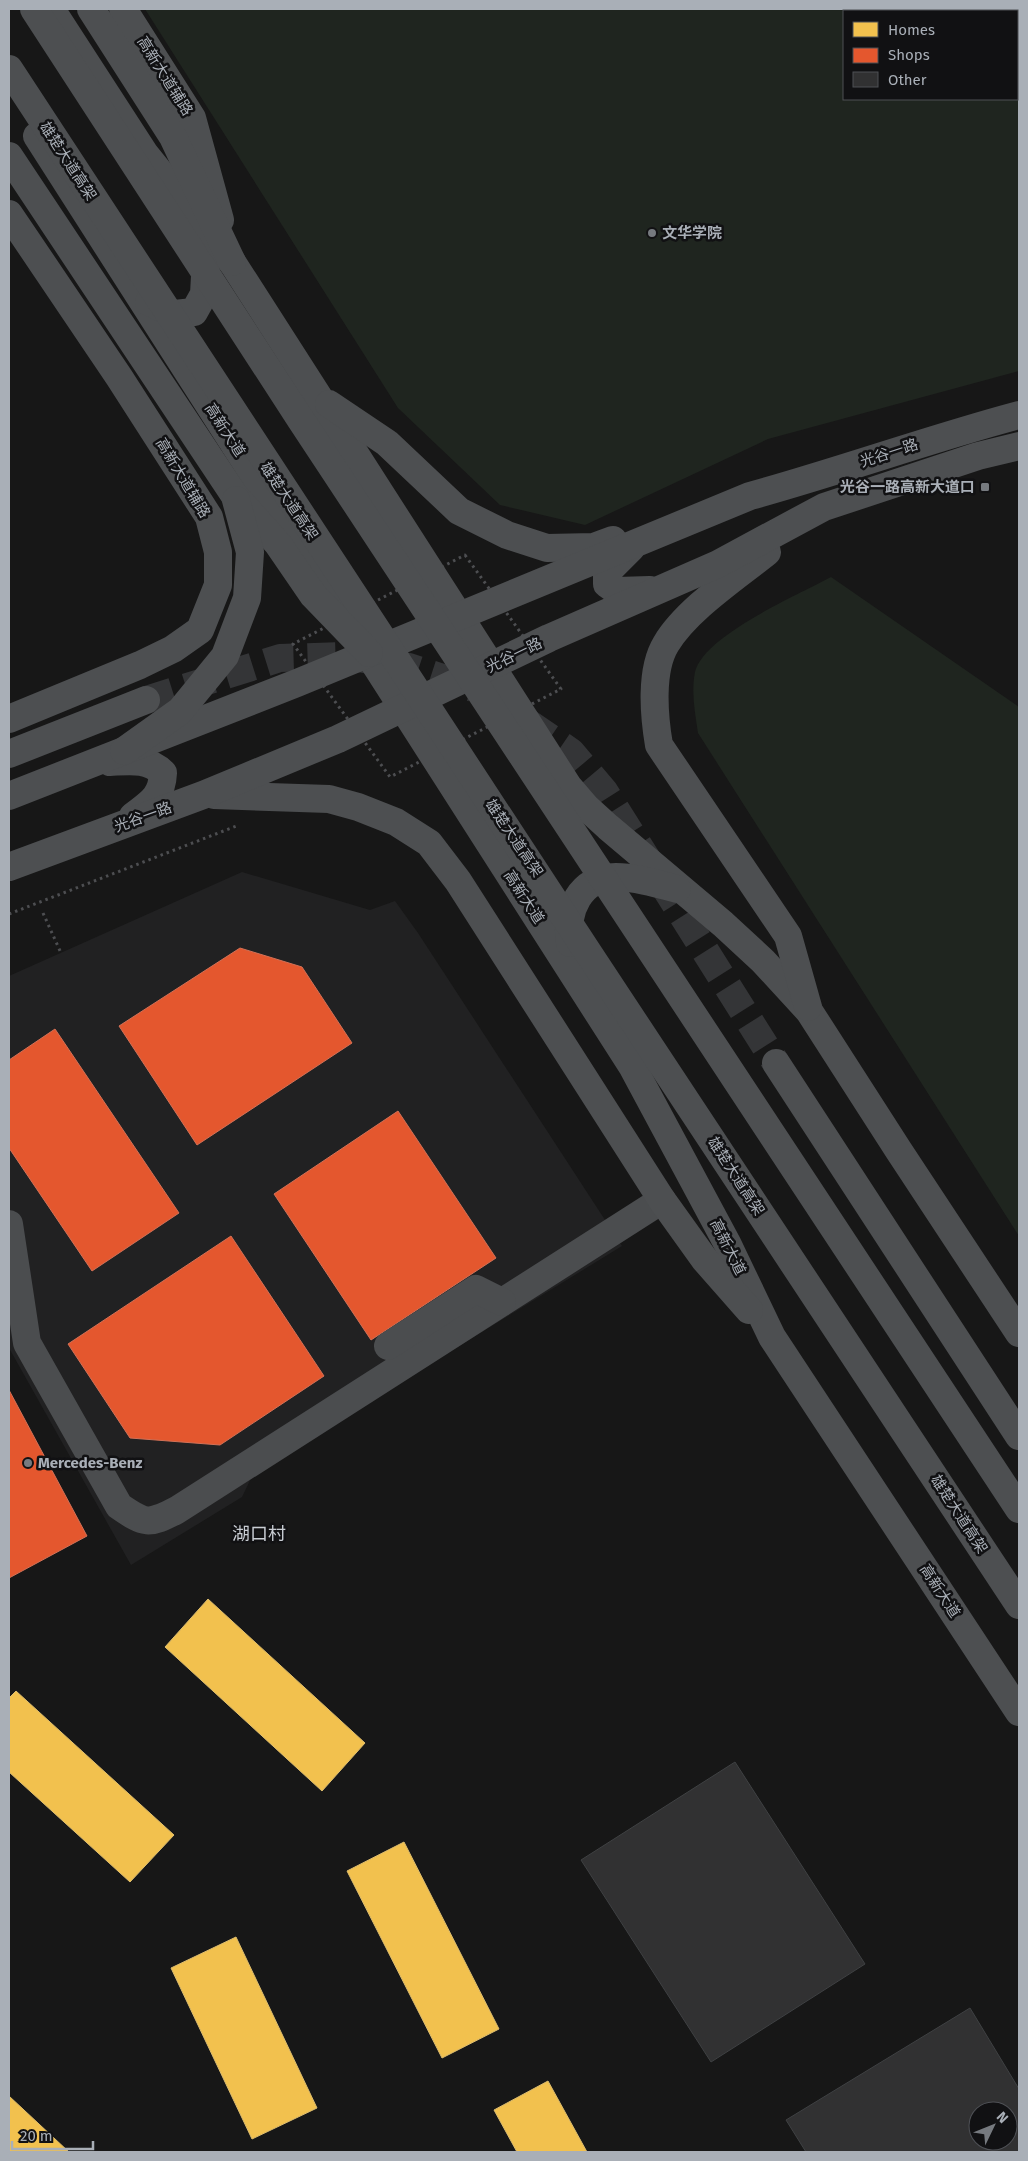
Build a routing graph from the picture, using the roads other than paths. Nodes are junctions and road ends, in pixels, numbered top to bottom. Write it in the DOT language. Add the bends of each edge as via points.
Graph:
graph roads {
  1 [pos="34,9"];
  2 [pos="51,9"];
  3 [pos="91,9"];
  4 [pos="123,9"];
  5 [pos="9,69"];
  6 [pos="9,93"];
  7 [pos="145,154"];
  8 [pos="9,156"];
  9 [pos="9,214"];
  10 [pos="232,262"];
  11 [pos="141,298"];
  12 [pos="320,398"];
  13 [pos="1019,415"];
  14 [pos="1019,446"];
  15 [pos="235,496"];
  16 [pos="750,496"];
  17 [pos="824,507"];
  18 [pos="634,545"];
  19 [pos="659,590"];
  20 [pos="458,616"];
  21 [pos="369,653"];
  22 [pos="490,666"];
  23 [pos="146,700"];
  24 [pos="404,708"];
  25 [pos="9,719"];
  26 [pos="124,751"];
  27 [pos="9,754"];
  28 [pos="97,762"];
  29 [pos="202,795"];
  30 [pos="9,796"];
  31 [pos="122,824"];
  32 [pos="9,867"];
  33 [pos="683,890"];
  34 [pos="576,977"];
  35 [pos="810,1011"];
  36 [pos="776,1063"];
  37 [pos="662,1200"];
  38 [pos="9,1224"];
  39 [pos="502,1302"];
  40 [pos="1019,1333"];
  41 [pos="772,1337"];
  42 [pos="388,1346"];
  43 [pos="1019,1436"];
  44 [pos="1019,1509"];
  45 [pos="1019,1605"];
  46 [pos="1019,1712"];
  1 -- 44 [label="main road" via="300,420"];
  2 -- 7 [label="main road"];
  3 -- 10 [label="main road" via="173,138"];
  4 -- 10 [label="main road, 高新大道辅路" via="192,118"];
  5 -- 45 [label="main road, 雄楚大道高架" via="255,450"];
  6 -- 11 [label="main road, 高新大道"];
  7 -- 10 [label="main road"];
  7 -- 11 [label="main road" via="206,252 204,294 194,312 174,314"];
  8 -- 15 [label="main road"];
  9 -- 25 [label="main road, 高新大道辅路" via="195,494 209,517 218,552 218,585 200,630 140,665"];
  10 -- 12 [label="main road"];
  11 -- 21 [label="main road, 高新大道"];
  12 -- 16 [label="main road" via="387,444 459,511 507,535 546,548 594,547"];
  12 -- 20 [label="main road"];
  13 -- 16 [label="main road, 光谷一路" via="947,434 816,478"];
  14 -- 17 [label="main road, 光谷一路" via="978,456"];
  15 -- 21 [label="main road" via="278,544 313,596"];
  15 -- 26 [label="main road" via="250,552 247,598 224,656 180,711"];
  16 -- 18 [label="main road, 光谷一路"];
  17 -- 19 [label="main road, 光谷一路" via="718,564"];
  17 -- 35 [label="main road" via="683,622 665,645 655,677 655,720 659,745 788,936"];
  18 -- 19 [label="main road" via="607,572 607,584 617,591"];
  18 -- 20 [label="main road, 光谷一路"];
  19 -- 22 [label="main road, 光谷一路"];
  20 -- 21 [label="main road, 光谷一路"];
  20 -- 22 [label="main road"];
  21 -- 24 [label="main road, 高新大道"];
  21 -- 26 [label="main road, 光谷一路"];
  22 -- 24 [label="main road, 光谷一路"];
  22 -- 33 [label="main road" via="568,786 586,807"];
  23 -- 27 [label="main road"];
  24 -- 29 [label="main road, 光谷一路"];
  24 -- 34 [label="main road, 高新大道"];
  26 -- 28 [label="main road, 光谷一路"];
  28 -- 30 [label="main road, 光谷一路"];
  28 -- 31 [label="main road" via="140,761 155,765 163,773 156,798"];
  29 -- 31 [label="main road, 光谷一路"];
  29 -- 37 [label="main road" via="329,799 396,822 429,843 458,881"];
  31 -- 32 [label="main road, 光谷一路"];
  33 -- 34 [label="main road" via="633,878 614,877 593,883 579,895 570,913 569,939"];
  33 -- 35 [label="main road" via="763,961"];
  34 -- 41 [label="main road, 高新大道" via="632,1066 727,1244"];
  35 -- 40 [label="main road"];
  36 -- 43 [label="main road"];
  37 -- 39 [label="lane"];
  37 -- 41 [label="main road" via="705,1260"];
  38 -- 39 [label="lane" via="26,1343 119,1506 140,1520 158,1520 177,1510"];
  39 -- 42 [label="lane" via="476,1289"];
  41 -- 46 [label="main road, 高新大道"];
}
